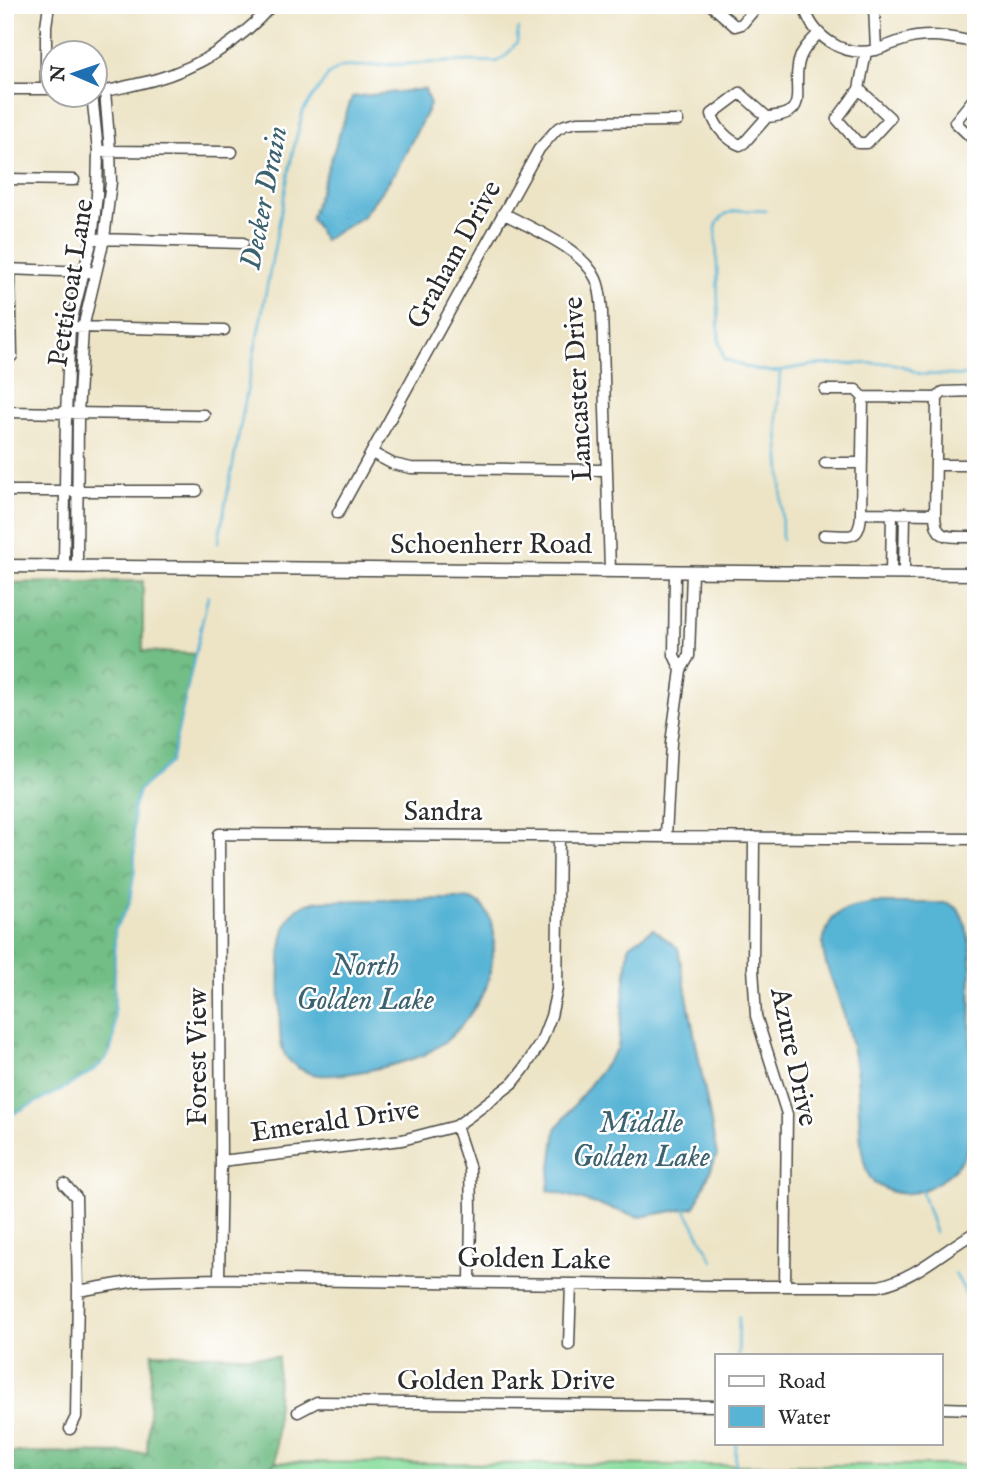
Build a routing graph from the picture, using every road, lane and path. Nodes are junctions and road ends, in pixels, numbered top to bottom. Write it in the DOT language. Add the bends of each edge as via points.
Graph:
graph roads {
  1 [pos="49,5"];
  2 [pos="272,5"];
  3 [pos="711,5"];
  4 [pos="758,5"];
  5 [pos="804,5"];
  6 [pos="874,5"];
  7 [pos="818,34"];
  8 [pos="47,38"];
  9 [pos="976,43"];
  10 [pos="871,51"];
  11 [pos="5,89"];
  12 [pos="38,89"];
  13 [pos="859,89"];
  14 [pos="108,90"];
  15 [pos="976,96"];
  16 [pos="97,108"];
  17 [pos="101,108"];
  18 [pos="767,117"];
  19 [pos="678,121"];
  20 [pos="976,142"];
  21 [pos="98,151"];
  22 [pos="110,151"];
  23 [pos="232,152"];
  24 [pos="5,179"];
  25 [pos="74,180"];
  26 [pos="503,213"];
  27 [pos="98,239"];
  28 [pos="243,243"];
  29 [pos="8,270"];
  30 [pos="83,272"];
  31 [pos="97,272"];
  32 [pos="70,327"];
  33 [pos="83,328"];
  34 [pos="224,330"];
  35 [pos="12,356"];
  36 [pos="825,390"];
  37 [pos="975,391"];
  38 [pos="863,397"];
  39 [pos="937,398"];
  40 [pos="5,412"];
  41 [pos="66,414"];
  42 [pos="78,414"];
  43 [pos="204,415"];
  44 [pos="372,453"];
  45 [pos="825,463"];
  46 [pos="862,463"];
  47 [pos="936,465"];
  48 [pos="974,465"];
  49 [pos="606,470"];
  50 [pos="5,491"];
  51 [pos="197,491"];
  52 [pos="65,492"];
  53 [pos="78,492"];
  54 [pos="338,513"];
  55 [pos="861,513"];
  56 [pos="892,513"];
  57 [pos="905,513"];
  58 [pos="935,514"];
  59 [pos="824,535"];
  60 [pos="973,537"];
  61 [pos="5,566"];
  62 [pos="71,566"];
  63 [pos="610,570"];
  64 [pos="675,572"];
  65 [pos="692,572"];
  66 [pos="898,573"];
  67 [pos="976,574"];
  68 [pos="681,670"];
  69 [pos="219,834"];
  70 [pos="559,836"];
  71 [pos="666,836"];
  72 [pos="754,837"];
  73 [pos="976,839"];
  74 [pos="456,1126"];
  75 [pos="221,1161"];
  76 [pos="64,1184"];
  77 [pos="976,1233"];
  78 [pos="219,1279"];
  79 [pos="470,1282"];
  80 [pos="571,1284"];
  81 [pos="785,1286"];
  82 [pos="78,1291"];
  83 [pos="569,1345"];
  84 [pos="715,1406"];
  85 [pos="942,1408"];
  86 [pos="976,1409"];
  87 [pos="298,1412"];
  88 [pos="70,1430"];
  1 -- 8 [label="street"];
  2 -- 14 [label="street" via="235,41 188,68"];
  3 -- 4 [label="street" via="735,26"];
  5 -- 7 [label="street"];
  6 -- 10 [label="street"];
  7 -- 10 [label="street" via="842,48"];
  7 -- 18 [label="street" via="799,61 795,106 787,114"];
  9 -- 10 [label="street" via="914,37"];
  10 -- 13 [label="street"];
  11 -- 12 [label="street"];
  13 -- 13 [label="street" via="837,119 858,142 867,143 890,118"];
  15 -- 20 [label="street" via="955,122"];
  16 -- 21 [label="street, Petticoat Lane"];
  17 -- 22 [label="street, Petticoat Lane"];
  18 -- 18 [label="street" via="740,93 712,114 719,129 740,145"];
  19 -- 26 [label="street, Graham Drive" via="565,125 539,149"];
  21 -- 22 [label="street"];
  21 -- 27 [label="street, Petticoat Lane"];
  22 -- 23 [label="street"];
  22 -- 27 [label="street, Petticoat Lane" via="111,182"];
  24 -- 25 [label="street"];
  26 -- 44 [label="street, Graham Drive"];
  26 -- 49 [label="street, Lancaster Drive" via="571,251 590,268 598,283"];
  27 -- 28 [label="street"];
  27 -- 30 [label="street, Petticoat Lane"];
  27 -- 31 [label="street, Petticoat Lane"];
  29 -- 30 [label="street"];
  29 -- 35 [label="street"];
  30 -- 31 [label="street"];
  30 -- 32 [label="street, Petticoat Lane"];
  31 -- 33 [label="street, Petticoat Lane"];
  32 -- 33 [label="street"];
  32 -- 41 [label="street, Petticoat Lane"];
  33 -- 34 [label="street"];
  33 -- 42 [label="street, Petticoat Lane"];
  36 -- 38 [label="street" via="856,390"];
  37 -- 39 [label="street" via="943,391"];
  38 -- 39 [label="street"];
  38 -- 46 [label="street"];
  39 -- 47 [label="street"];
  40 -- 41 [label="street"];
  41 -- 42 [label="street"];
  41 -- 52 [label="street, Petticoat Lane"];
  42 -- 43 [label="street"];
  42 -- 53 [label="street, Petticoat Lane"];
  44 -- 49 [label="street" via="411,468"];
  44 -- 54 [label="street, Graham Drive"];
  45 -- 46 [label="street"];
  46 -- 55 [label="street"];
  47 -- 48 [label="street"];
  47 -- 58 [label="street"];
  49 -- 63 [label="street, Lancaster Drive"];
  50 -- 52 [label="street"];
  51 -- 53 [label="street"];
  52 -- 53 [label="street"];
  52 -- 62 [label="street, Petticoat Lane"];
  53 -- 62 [label="street, Petticoat Lane"];
  55 -- 56 [label="street"];
  55 -- 59 [label="street" via="857,533"];
  56 -- 57 [label="street"];
  56 -- 66 [label="street"];
  57 -- 58 [label="street"];
  57 -- 66 [label="street"];
  58 -- 60 [label="street" via="936,527 943,536"];
  61 -- 62 [label="street, Schoenherr Road"];
  62 -- 63 [label="street, Schoenherr Road"];
  63 -- 64 [label="street, Schoenherr Road"];
  64 -- 65 [label="street, Schoenherr Road"];
  64 -- 68 [label="street" via="674,655"];
  65 -- 66 [label="street, Schoenherr Road"];
  65 -- 68 [label="street" via="689,656"];
  66 -- 67 [label="street, Schoenherr Road"];
  68 -- 71 [label="street"];
  69 -- 70 [label="street, Sandra"];
  69 -- 75 [label="street, Forest View"];
  70 -- 71 [label="street, Sandra"];
  70 -- 74 [label="street" via="557,989 549,1024 513,1083"];
  71 -- 72 [label="street, Sandra"];
  72 -- 73 [label="street"];
  72 -- 81 [label="street, Azure Drive" via="756,1016 787,1114"];
  74 -- 75 [label="street, Emerald Drive" via="402,1140"];
  74 -- 79 [label="street" via="470,1170"];
  75 -- 78 [label="street, Forest View"];
  76 -- 82 [label="street" via="76,1197"];
  77 -- 81 [label="street, Golden Lake" via="894,1283"];
  78 -- 79 [label="street, Golden Lake"];
  78 -- 82 [label="street, Golden Lake" via="136,1281"];
  79 -- 80 [label="street, Golden Lake"];
  80 -- 81 [label="street, Golden Lake"];
  80 -- 83 [label="street"];
  82 -- 88 [label="street" via="76,1417"];
  84 -- 87 [label="street, Golden Park Drive" via="317,1402"];
  85 -- 86 [label="street"];
}
